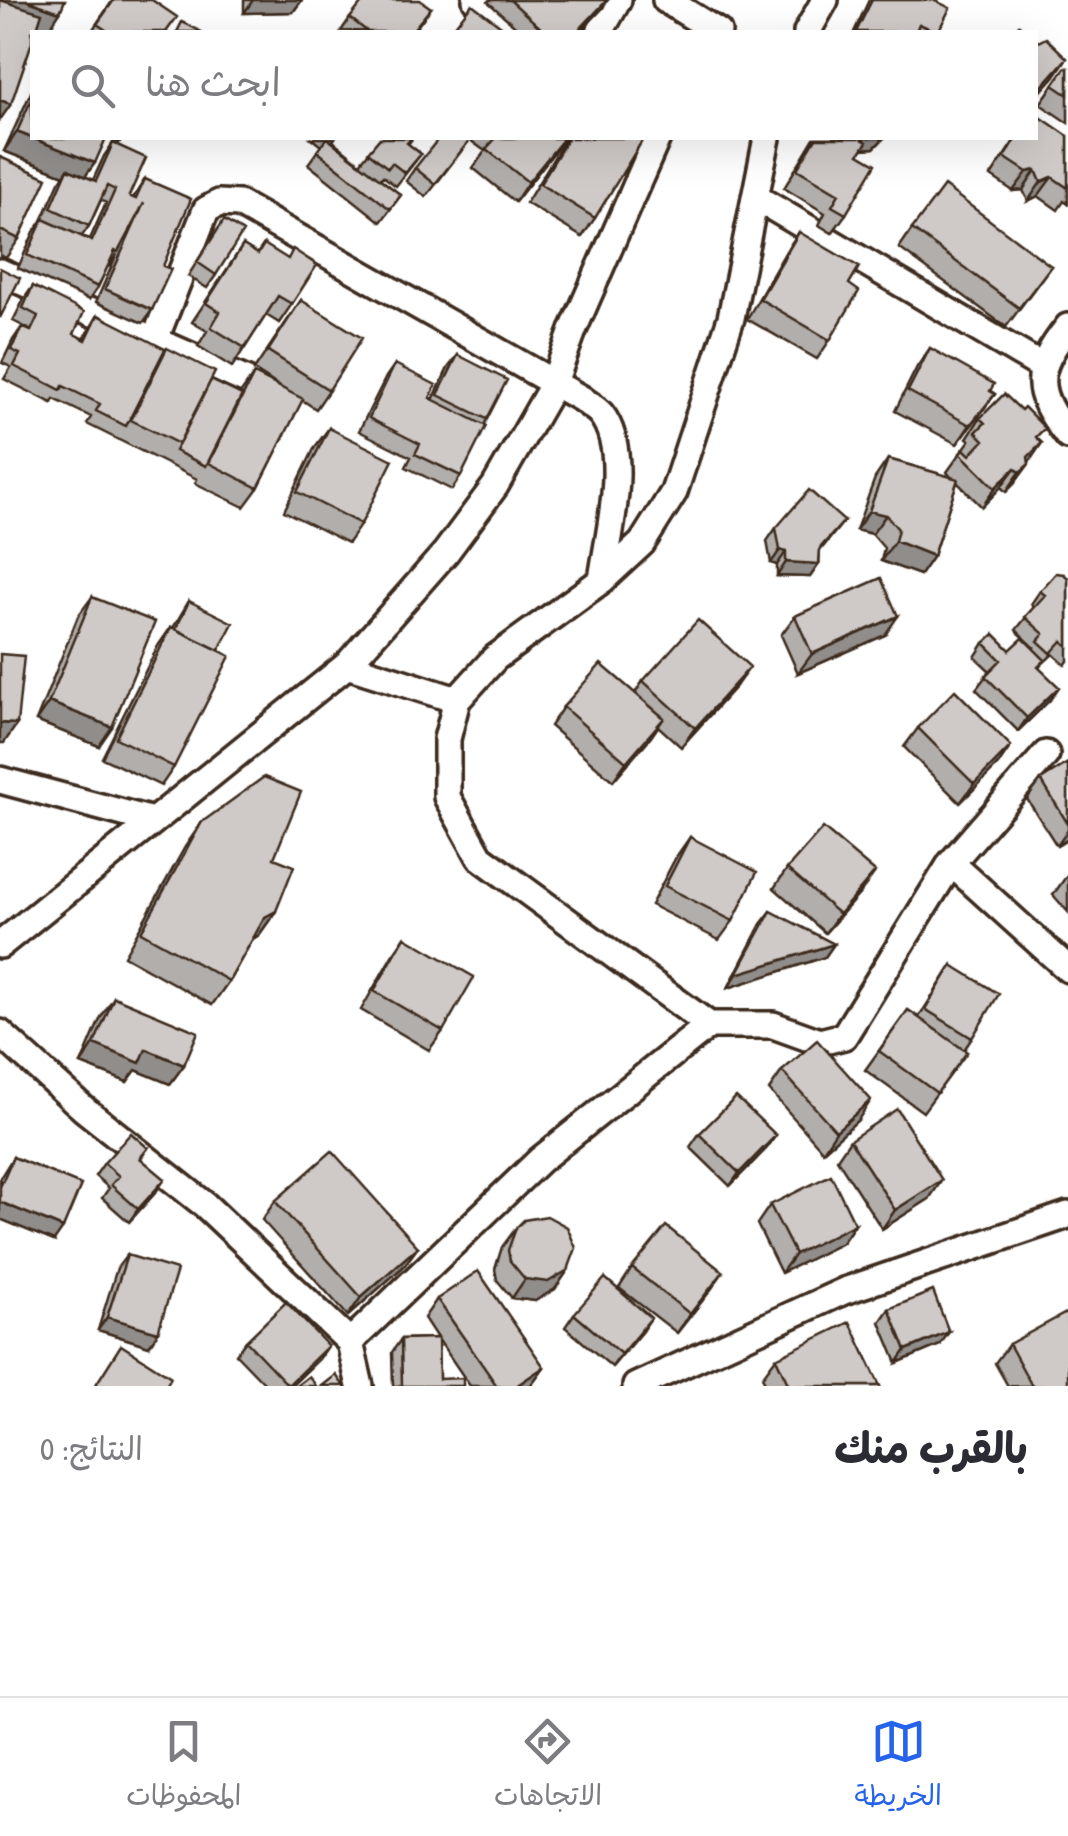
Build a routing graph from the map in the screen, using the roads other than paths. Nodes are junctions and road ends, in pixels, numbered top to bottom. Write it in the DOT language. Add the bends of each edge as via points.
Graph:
graph roads {
  1 [pos="476,0"];
  2 [pos="618,0"];
  3 [pos="666,0"];
  4 [pos="825,0"];
  5 [pos="709,22"];
  6 [pos="508,30"];
  7 [pos="601,30"];
  8 [pos="808,30"];
  9 [pos="655,140"];
  10 [pos="767,140"];
  11 [pos="755,197"];
  12 [pos="0,272"];
  13 [pos="1068,326"];
  14 [pos="156,339"];
  15 [pos="1042,366"];
  16 [pos="247,381"];
  17 [pos="553,385"];
  18 [pos="1068,436"];
  19 [pos="602,580"];
  20 [pos="347,666"];
  21 [pos="457,700"];
  22 [pos="1046,754"];
  23 [pos="0,780"];
  24 [pos="152,821"];
  25 [pos="950,864"];
  26 [pos="0,945"];
  27 [pos="1068,969"];
  28 [pos="709,1025"];
  29 [pos="0,1033"];
  30 [pos="1068,1214"];
  31 [pos="350,1342"];
  32 [pos="360,1386"];
  33 [pos="636,1386"];
  1 -- 6 [label="street"];
  2 -- 7 [label="street"];
  3 -- 5 [label="street"];
  4 -- 8 [label="street"];
  9 -- 17 [label="street"];
  10 -- 11 [label="street"];
  11 -- 15 [label="street"];
  11 -- 19 [label="street" via="731,318 674,492 642,543"];
  12 -- 14 [label="street"];
  13 -- 15 [label="street"];
  14 -- 16 [label="street"];
  14 -- 17 [label="street" via="206,210 238,204"];
  15 -- 18 [label="street" via="1043,394"];
  17 -- 19 [label="street" via="601,414 613,440 617,468"];
  17 -- 20 [label="street" via="495,486"];
  19 -- 21 [label="street" via="495,658"];
  20 -- 21 [label="street"];
  20 -- 24 [label="street"];
  21 -- 28 [label="street" via="446,740 447,797 480,857"];
  22 -- 25 [label="street"];
  23 -- 24 [label="street"];
  24 -- 26 [label="street"];
  25 -- 27 [label="street"];
  25 -- 28 [label="street" via="844,1036 820,1042 773,1025"];
  28 -- 31 [label="street" via="540,1160"];
  29 -- 31 [label="street" via="206,1205"];
  30 -- 33 [label="street" via="844,1292"];
  31 -- 32 [label="street"];
}
